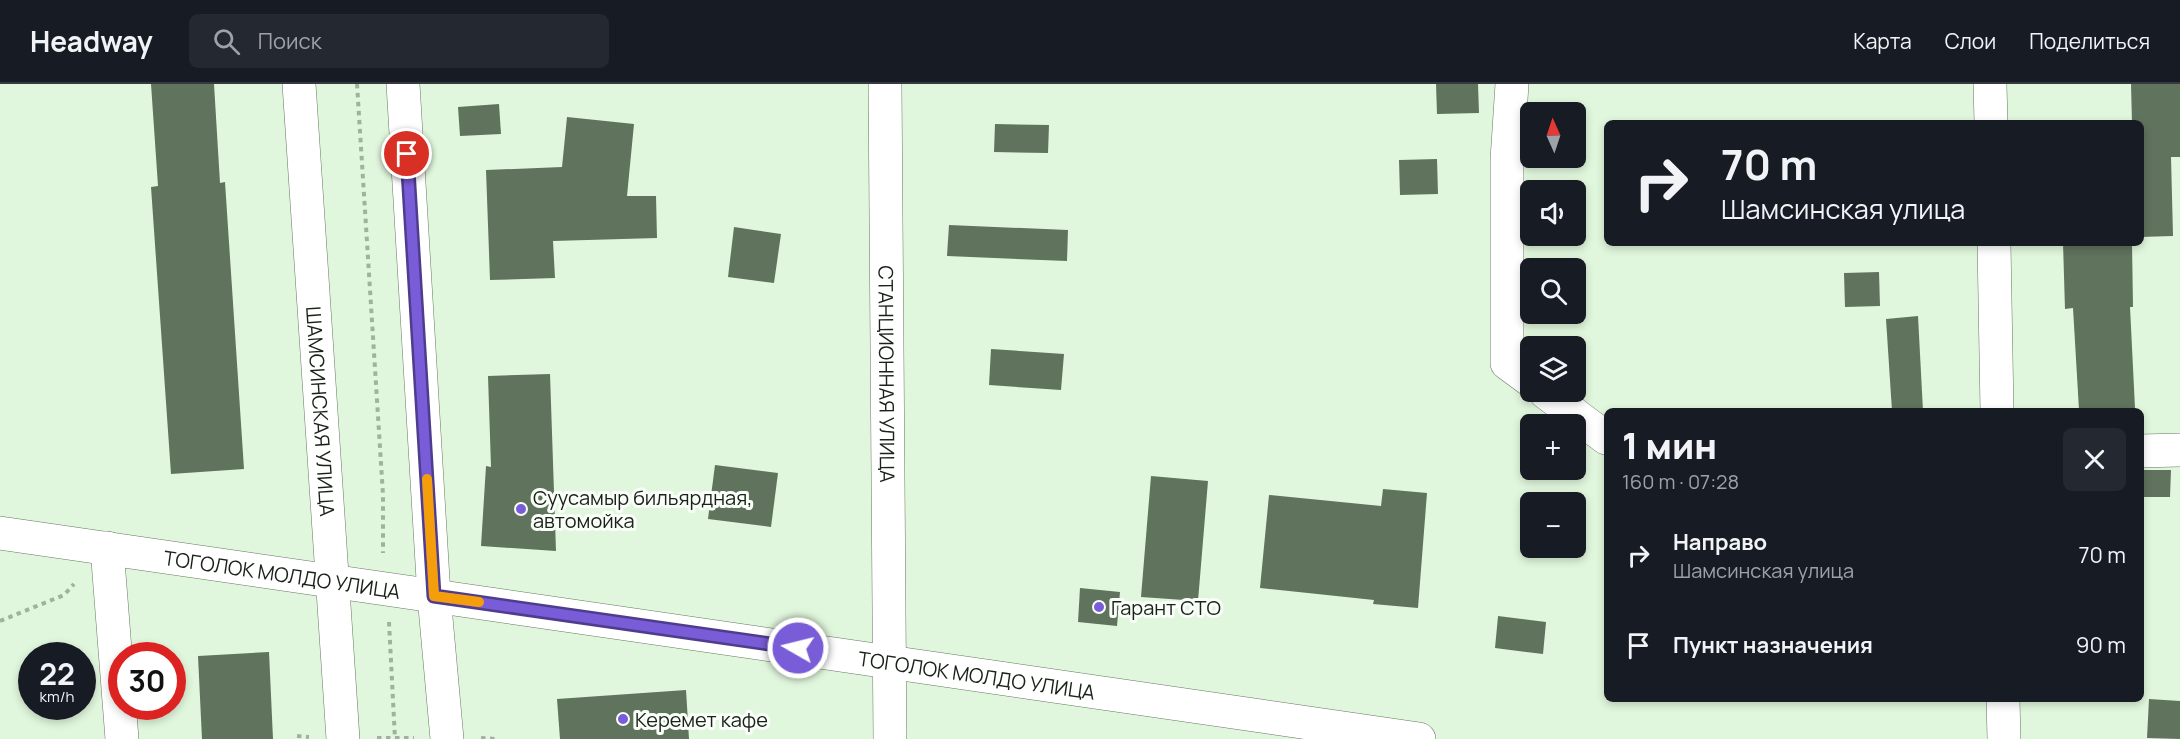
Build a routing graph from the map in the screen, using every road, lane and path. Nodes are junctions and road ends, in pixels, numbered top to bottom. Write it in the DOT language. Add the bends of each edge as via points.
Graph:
graph roads {
  1 [pos="299,84"];
  2 [pos="357,84"];
  3 [pos="403,84"];
  4 [pos="885,84"];
  5 [pos="1512,84"];
  6 [pos="1990,84"];
  7 [pos="1991,120"];
  8 [pos="1994,246"];
  9 [pos="1520,373"];
  10 [pos="1558,402"];
  11 [pos="1997,408"];
  12 [pos="1604,436"];
  13 [pos="2180,450"];
  14 [pos="2144,451"];
  15 [pos="0,533"];
  16 [pos="107,548"];
  17 [pos="331,580"];
  18 [pos="382,588"];
  19 [pos="434,596"];
  20 [pos="0,621"];
  21 [pos="888,662"];
  22 [pos="2003,702"];
  23 [pos="297,736"];
  24 [pos="395,738"];
  25 [pos="447,738"];
  26 [pos="122,739"];
  27 [pos="343,739"];
  28 [pos="496,739"];
  29 [pos="890,739"];
  30 [pos="1419,739"];
  31 [pos="2004,739"];
  1 -- 17 [label="street, ШАМСИНСКАЯ УЛИЦА"];
  2 -- 18 [label="path" via="383,495"];
  3 -- 19 [label="street"];
  4 -- 21 [label="street, СТАНЦИОННАЯ УЛИЦА"];
  5 -- 9 [label="street" via="1507,160 1507,363"];
  6 -- 7 [label="street"];
  8 -- 11 [label="street"];
  10 -- 12 [label="street"];
  13 -- 14 [label="street"];
  15 -- 16 [label="street, ТОГОЛОК МОЛДО УЛИЦА"];
  16 -- 17 [label="street, ТОГОЛОК МОЛДО УЛИЦА"];
  16 -- 20 [label="path" via="64,596"];
  16 -- 26 [label="street"];
  17 -- 18 [label="street, ТОГОЛОК МОЛДО УЛИЦА"];
  17 -- 27 [label="street, ШАМСИНСКАЯ УЛИЦА"];
  18 -- 19 [label="street, ТОГОЛОК МОЛДО УЛИЦА"];
  18 -- 24 [label="path" via="388,595"];
  19 -- 21 [label="street, ТОГОЛОК МОЛДО УЛИЦА"];
  19 -- 25 [label="street"];
  21 -- 29 [label="street, СТАНЦИОННАЯ УЛИЦА"];
  21 -- 30 [label="street, ТОГОЛОК МОЛДО УЛИЦА"];
  22 -- 31 [label="street"];
  23 -- 27 [label="path"];
  24 -- 25 [label="path"];
  24 -- 27 [label="path"];
  25 -- 28 [label="path"];
}
